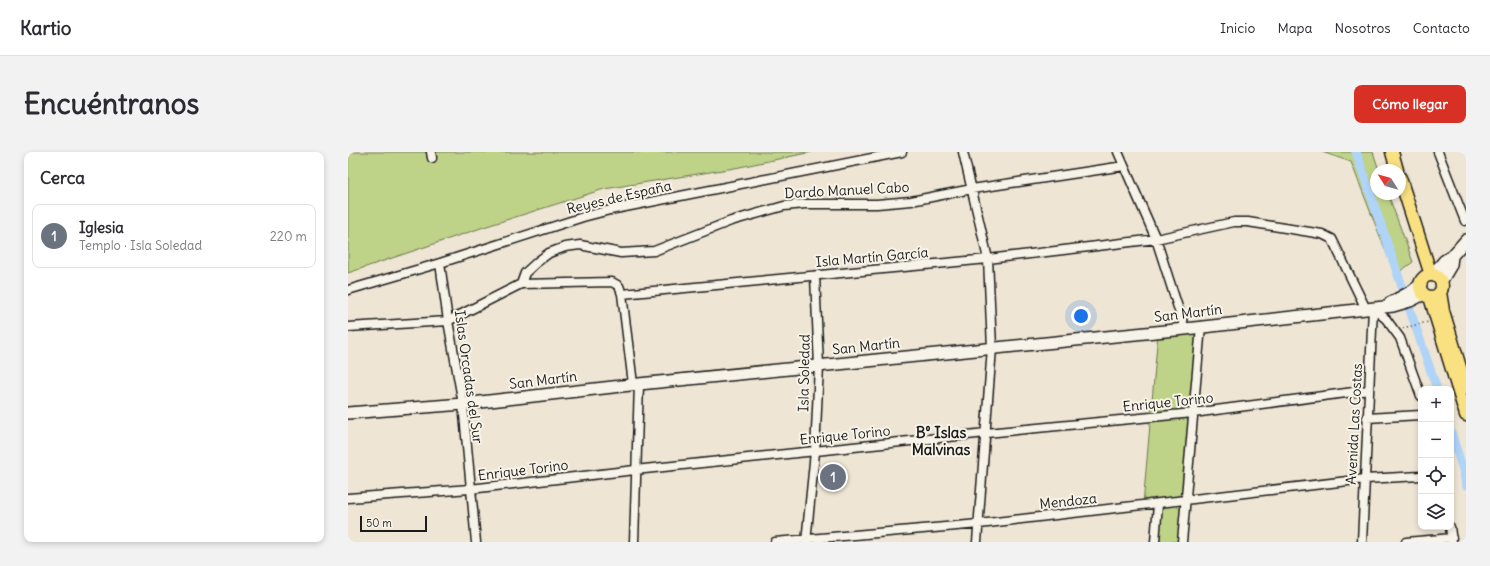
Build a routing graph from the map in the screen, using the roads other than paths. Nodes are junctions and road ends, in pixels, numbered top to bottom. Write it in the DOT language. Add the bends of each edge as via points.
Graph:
graph roads {
  1 [pos="902,152"];
  2 [pos="963,152"];
  3 [pos="1118,152"];
  4 [pos="1385,152"];
  5 [pos="1392,152"];
  6 [pos="1438,152"];
  7 [pos="1389,164"];
  8 [pos="1395,164"];
  9 [pos="1124,166"];
  10 [pos="972,189"];
  11 [pos="1400,200"];
  12 [pos="1405,200"];
  13 [pos="1465,221"];
  14 [pos="1156,239"];
  15 [pos="1466,240"];
  16 [pos="988,259"];
  17 [pos="440,263"];
  18 [pos="815,276"];
  19 [pos="521,284"];
  20 [pos="1427,287"];
  21 [pos="348,290"];
  22 [pos="622,294"];
  23 [pos="1370,308"];
  24 [pos="448,321"];
  25 [pos="1201,326"];
  26 [pos="348,327"];
  27 [pos="1184,329"];
  28 [pos="992,348"];
  29 [pos="819,366"];
  30 [pos="636,384"];
  31 [pos="1466,387"];
  32 [pos="1418,388"];
  33 [pos="1369,390"];
  34 [pos="462,404"];
  35 [pos="348,413"];
  36 [pos="1193,413"];
  37 [pos="1418,415"];
  38 [pos="1466,415"];
  39 [pos="1367,418"];
  40 [pos="986,433"];
  41 [pos="814,452"];
  42 [pos="635,470"];
  43 [pos="1418,476"];
  44 [pos="1365,479"];
  45 [pos="470,489"];
  46 [pos="348,498"];
  47 [pos="1185,501"];
  48 [pos="1158,504"];
  49 [pos="979,524"];
  50 [pos="1450,530"];
  51 [pos="1452,540"];
  52 [pos="806,541"];
  53 [pos="476,542"];
  54 [pos="634,542"];
  55 [pos="775,542"];
  56 [pos="977,542"];
  57 [pos="1155,542"];
  58 [pos="1182,542"];
  59 [pos="1362,542"];
  60 [pos="1406,542"];
  1 -- 17 [label="street, Reyes de España" via="610,210"];
  2 -- 10 [label="street"];
  3 -- 9 [label="street"];
  4 -- 7 [label="main road"];
  5 -- 8 [label="main road"];
  6 -- 13 [label="street"];
  9 -- 10 [label="street, Dardo Manuel Cabo"];
  9 -- 14 [label="street"];
  10 -- 16 [label="street"];
  10 -- 19 [label="street, Dardo Manuel Cabo" via="911,201 784,206 730,221 654,251 621,253 580,245 565,247 549,253 537,262 525,273"];
  11 -- 20 [label="main road"];
  12 -- 20 [label="main road"];
  14 -- 16 [label="street, Isla Martín García"];
  14 -- 23 [label="street, Isla Martín García" via="1234,222 1322,234 1332,239"];
  14 -- 27 [label="street"];
  15 -- 20 [label="main road" via="1452,256 1451,265"];
  16 -- 18 [label="street, Isla Martín García"];
  16 -- 28 [label="street"];
  17 -- 21 [label="street, Reyes de España"];
  17 -- 24 [label="street, Islas Orcadas del Sur"];
  18 -- 22 [label="street, Isla Martín García"];
  18 -- 29 [label="street, Isla Soledad"];
  19 -- 22 [label="street" via="612,282 619,286"];
  19 -- 24 [label="street"];
  20 -- 23 [label="main road, San Martín" via="1392,301 1386,306"];
  20 -- 31 [label="main road" via="1443,311"];
  20 -- 38 [label="main road"];
  22 -- 30 [label="street"];
  23 -- 25 [label="main road, San Martín"];
  23 -- 32 [label="street" via="1386,319 1400,338"];
  23 -- 33 [label="street, Avenida Las Costas"];
  24 -- 26 [label="street"];
  24 -- 34 [label="street, Islas Orcadas del Sur"];
  25 -- 27 [label="main road, San Martín"];
  25 -- 36 [label="street"];
  27 -- 28 [label="main road, San Martín"];
  28 -- 29 [label="main road, San Martín"];
  28 -- 40 [label="street"];
  29 -- 30 [label="main road, San Martín"];
  29 -- 41 [label="street, Isla Soledad"];
  30 -- 34 [label="main road, San Martín"];
  30 -- 42 [label="street"];
  33 -- 36 [label="street, Enrique Torino"];
  33 -- 39 [label="street, Avenida Las Costas"];
  34 -- 35 [label="main road, San Martín"];
  34 -- 45 [label="street, Islas Orcadas del Sur"];
  36 -- 40 [label="street, Enrique Torino"];
  36 -- 47 [label="street"];
  37 -- 39 [label="street"];
  39 -- 44 [label="street, Avenida Las Costas"];
  40 -- 41 [label="street, Enrique Torino"];
  40 -- 49 [label="street"];
  41 -- 42 [label="street, Enrique Torino"];
  41 -- 52 [label="street, Isla Soledad"];
  42 -- 45 [label="street, Enrique Torino"];
  42 -- 54 [label="street"];
  43 -- 44 [label="street, Mendoza"];
  44 -- 47 [label="street, Mendoza"];
  44 -- 59 [label="street, Avenida Las Costas"];
  45 -- 46 [label="street, Enrique Torino"];
  45 -- 53 [label="street, Islas Orcadas del Sur"];
  47 -- 48 [label="street, Mendoza"];
  47 -- 58 [label="street"];
  48 -- 49 [label="street, Mendoza"];
  48 -- 57 [label="street"];
  49 -- 52 [label="street, Mendoza"];
  49 -- 56 [label="street"];
  50 -- 51 [label="street"];
  51 -- 60 [label="street"];
  52 -- 55 [label="street, Mendoza"];
}
